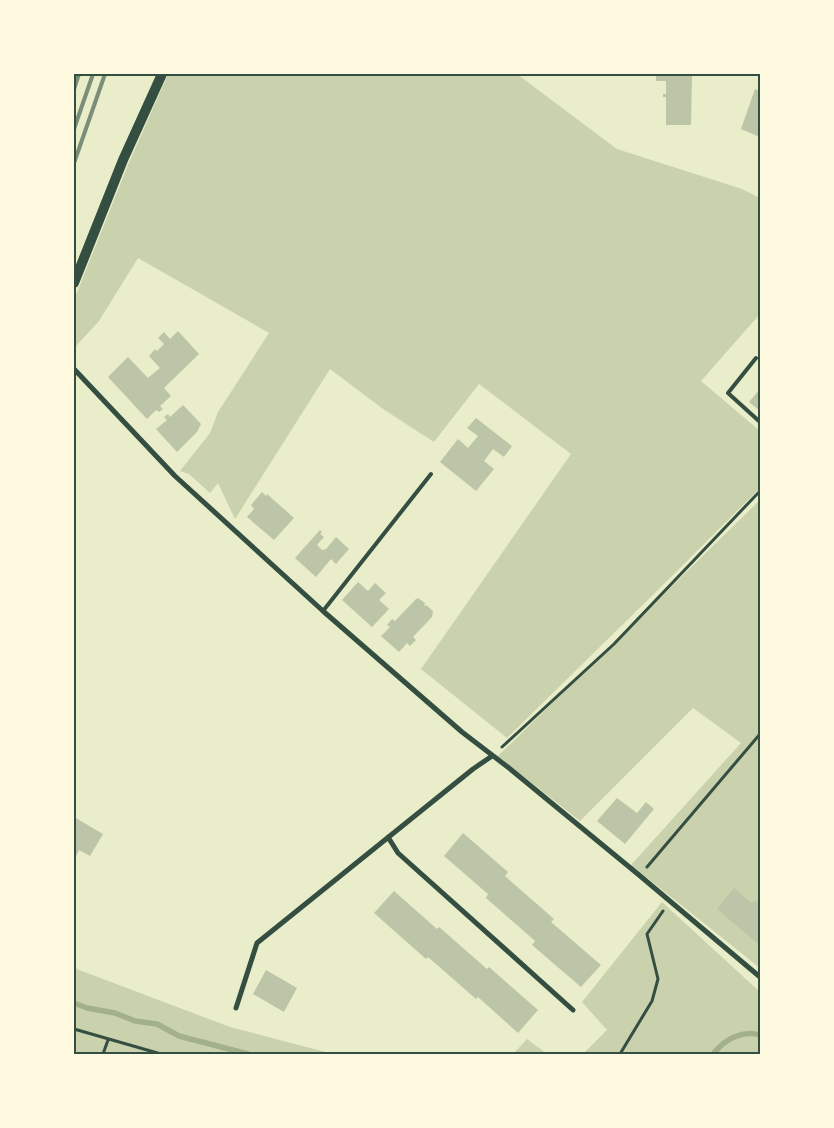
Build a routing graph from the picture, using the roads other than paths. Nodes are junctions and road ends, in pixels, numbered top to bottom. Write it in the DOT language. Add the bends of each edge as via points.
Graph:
graph roads {
  1 [pos="162,74"];
  2 [pos="74,283"];
  3 [pos="756,358"];
  4 [pos="74,369"];
  5 [pos="760,422"];
  6 [pos="431,474"];
  7 [pos="324,611"];
  8 [pos="492,756"];
  9 [pos="388,837"];
  10 [pos="760,978"];
  11 [pos="236,1008"];
  12 [pos="574,1010"];
  1 -- 2 [label="main road" via="123,160"];
  3 -- 5 [label="lane" via="728,392"];
  4 -- 7 [label="street" via="175,476"];
  6 -- 7 [label="lane"];
  7 -- 8 [label="street"];
  8 -- 9 [label="street"];
  8 -- 10 [label="street"];
  9 -- 11 [label="street" via="257,942"];
  9 -- 12 [label="street" via="398,853"];
}
